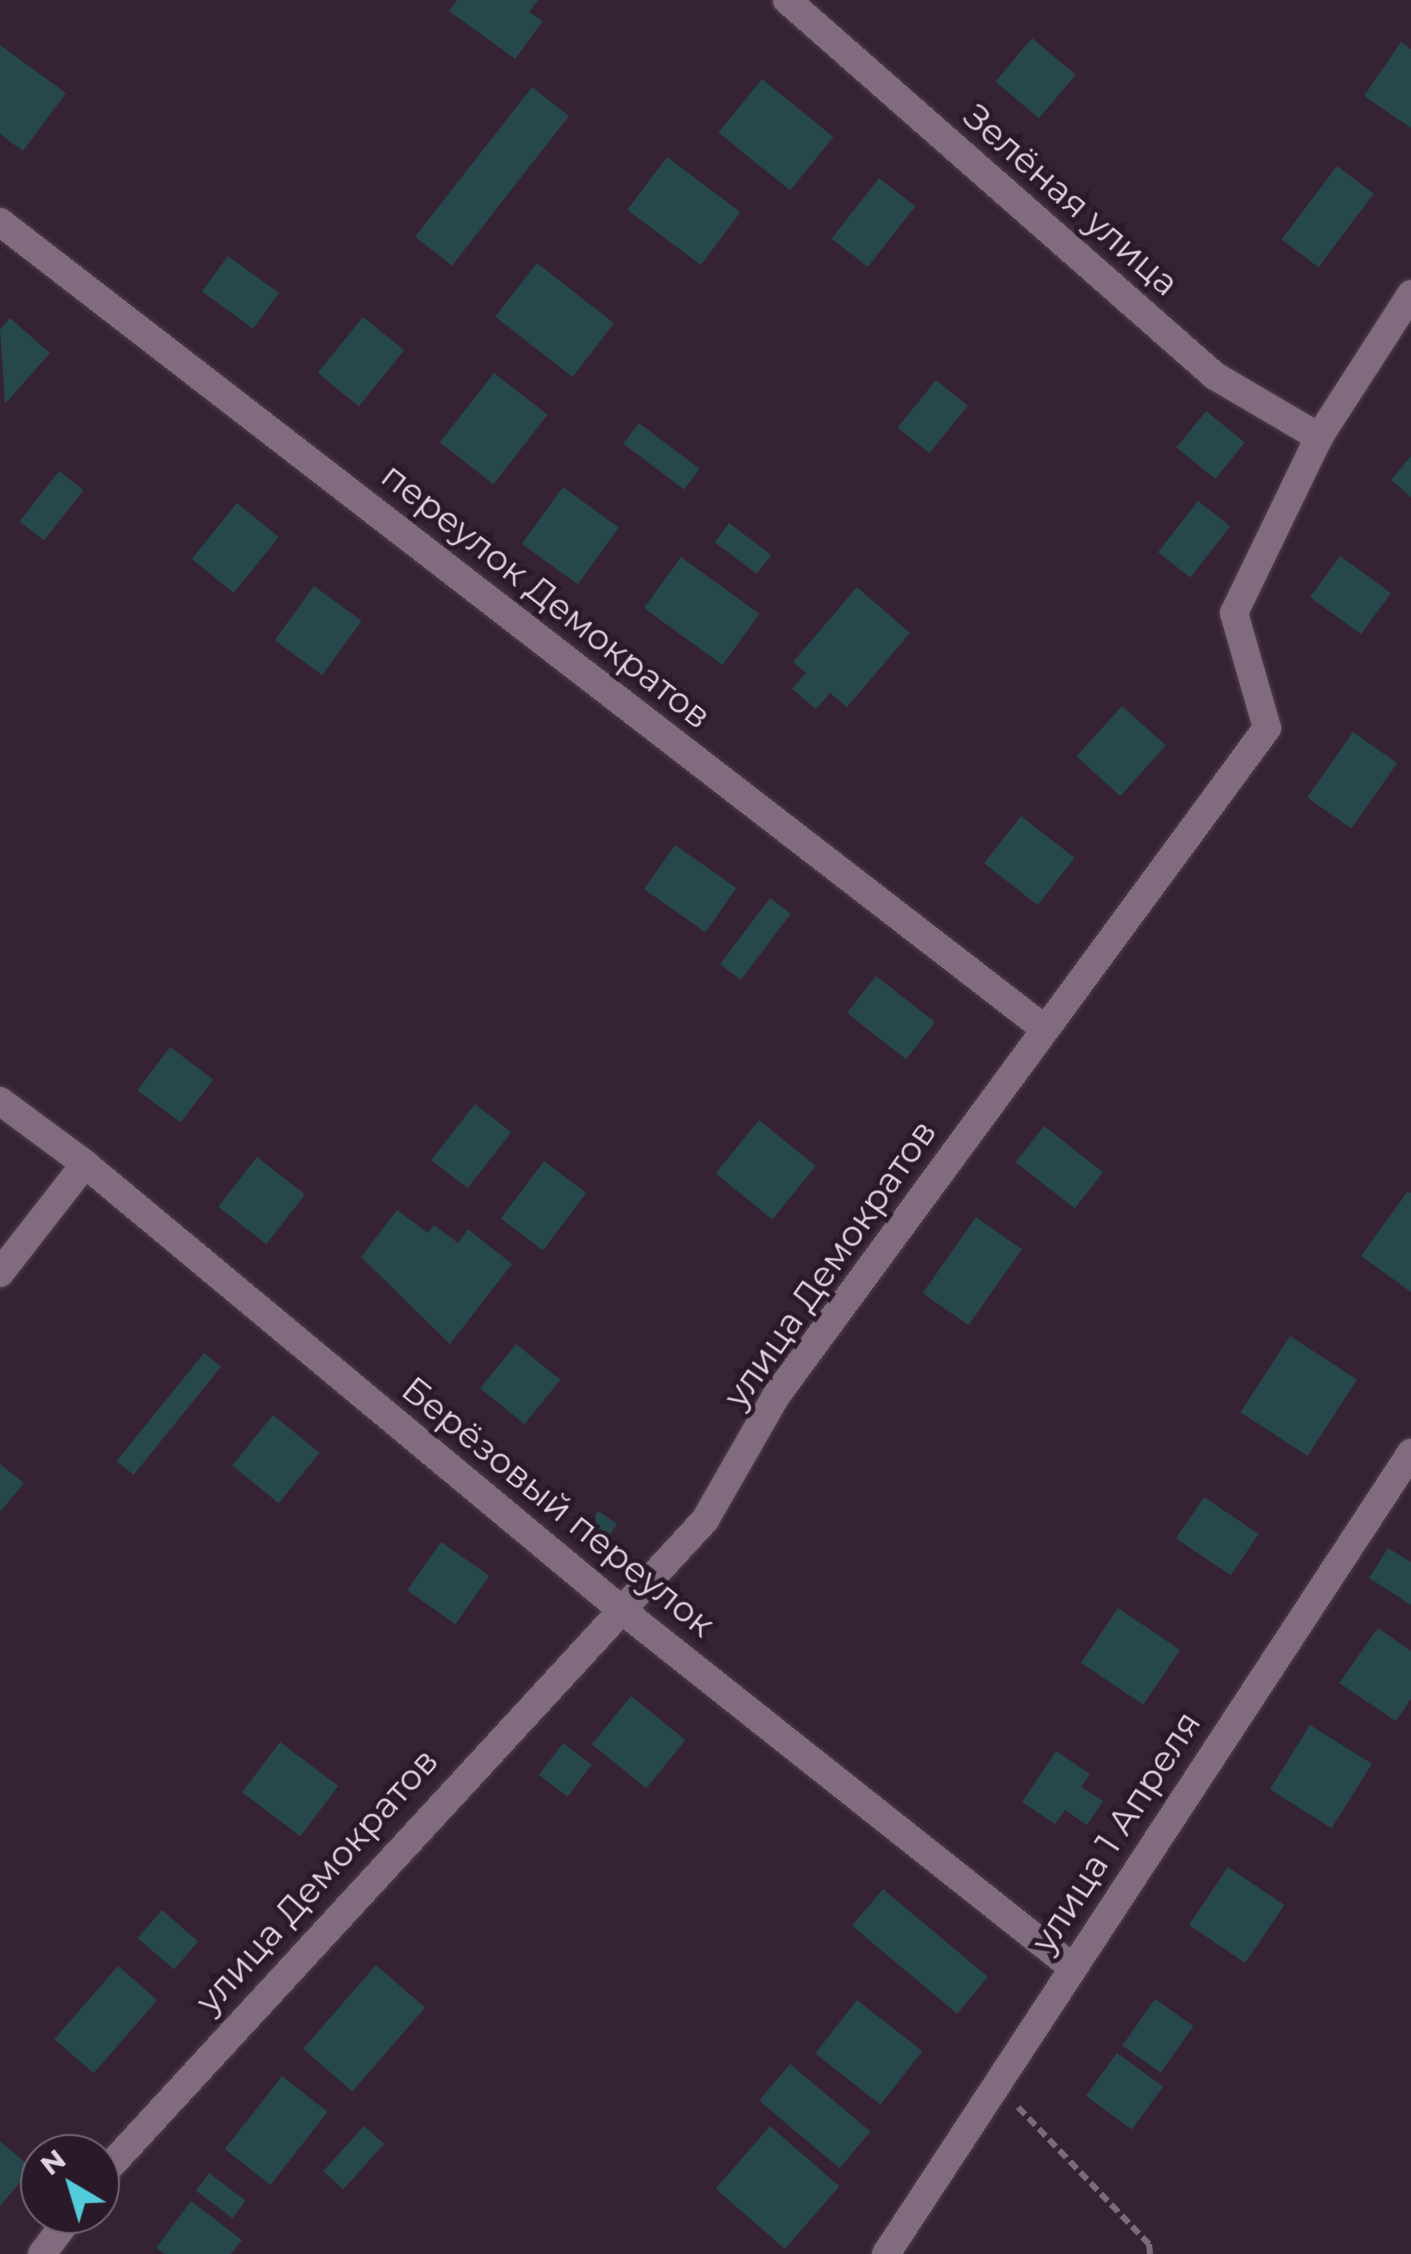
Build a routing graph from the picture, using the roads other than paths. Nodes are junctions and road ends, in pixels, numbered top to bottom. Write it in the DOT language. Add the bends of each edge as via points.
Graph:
graph roads {
  1 [pos="787,0"];
  2 [pos="0,222"];
  3 [pos="1411,294"];
  4 [pos="1319,438"];
  5 [pos="1046,1029"];
  6 [pos="0,1101"];
  7 [pos="86,1164"];
  8 [pos="0,1273"];
  9 [pos="1411,1454"];
  10 [pos="618,1607"];
  11 [pos="1072,1967"];
  12 [pos="120,2156"];
  13 [pos="886,2254"];
  1 -- 4 [label="street, Зелёная улица" via="1215,376"];
  2 -- 5 [label="street, переулок Демократов"];
  3 -- 4 [label="street, улица Демократов"];
  4 -- 5 [label="street, улица Демократов" via="1234,613 1266,728"];
  5 -- 10 [label="street, улица Демократов" via="776,1396 705,1520"];
  6 -- 7 [label="street, Берёзовый переулок"];
  7 -- 8 [label="street"];
  7 -- 10 [label="street, Берёзовый переулок"];
  9 -- 11 [label="street, улица 1 Апреля"];
  10 -- 11 [label="street, Берёзовый переулок"];
  10 -- 12 [label="street, улица Демократов"];
  11 -- 13 [label="street, улица 1 Апреля"];
}
